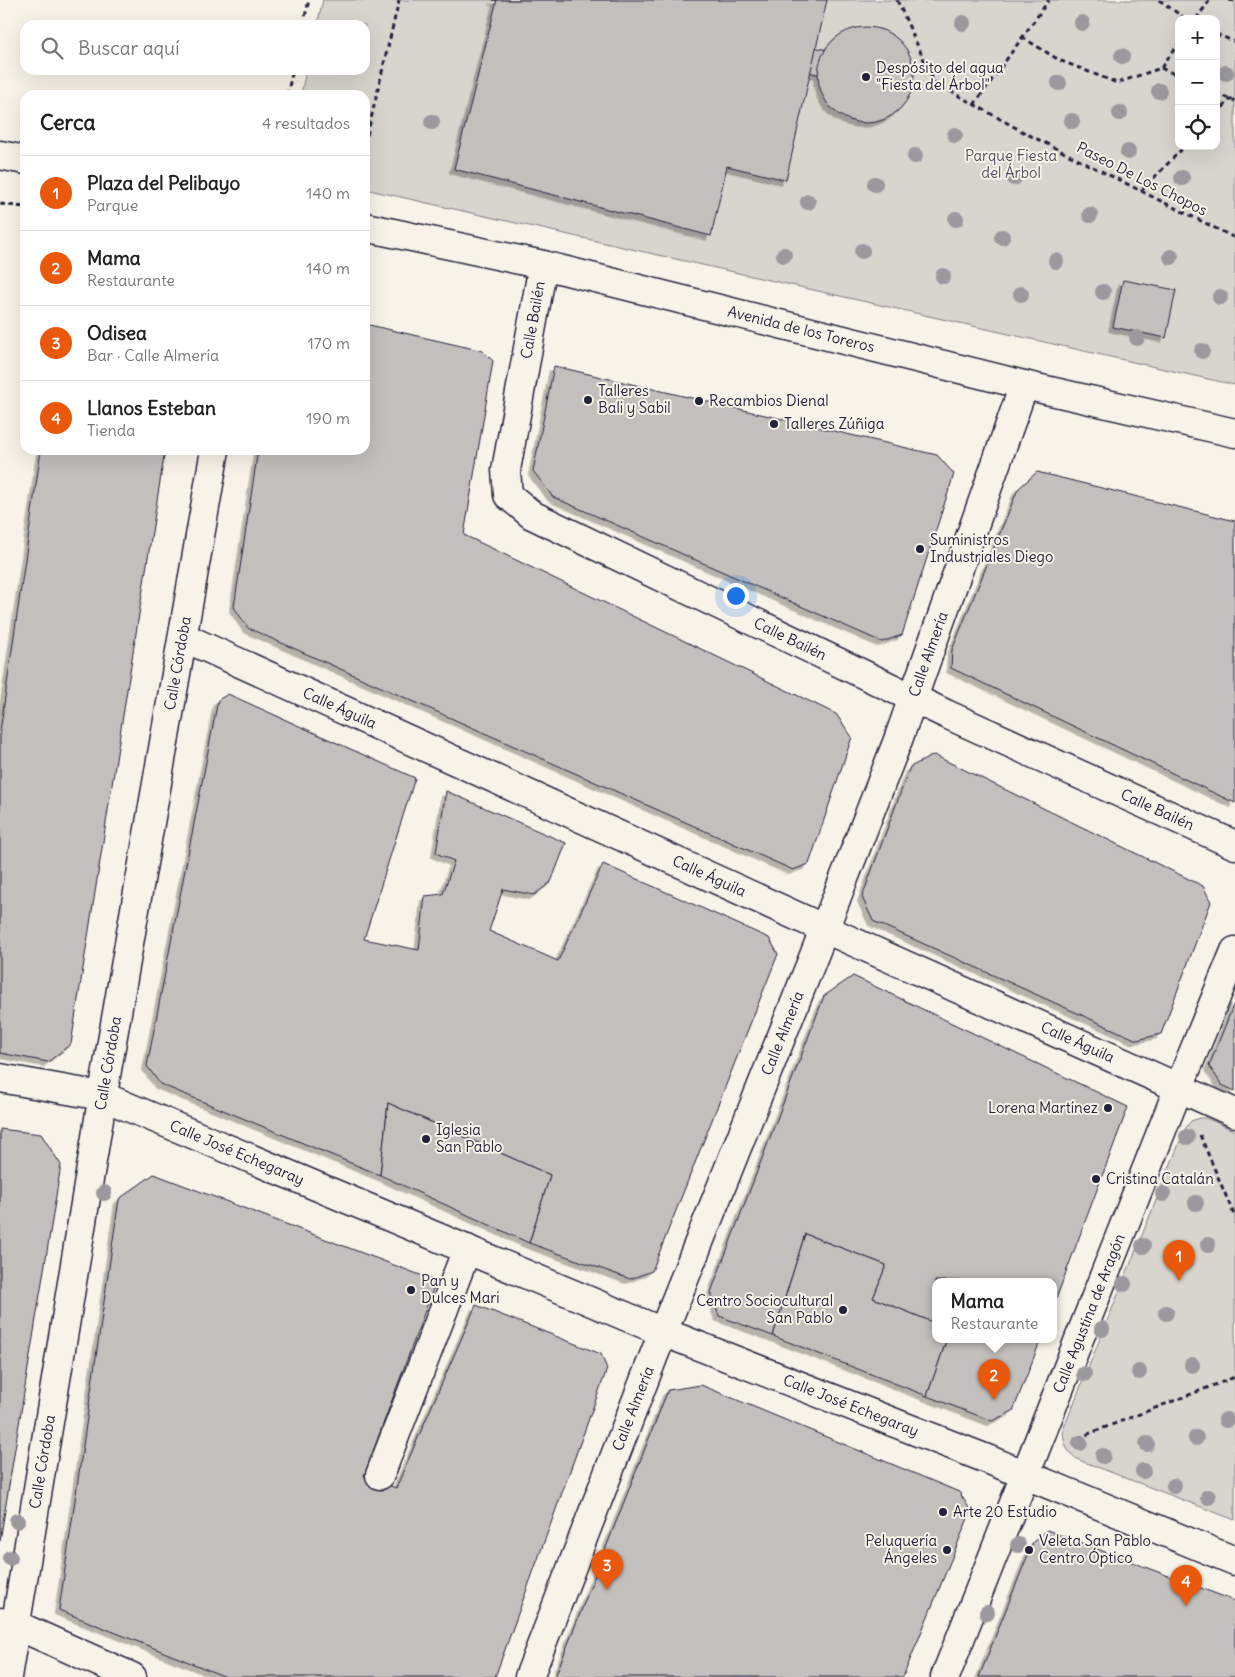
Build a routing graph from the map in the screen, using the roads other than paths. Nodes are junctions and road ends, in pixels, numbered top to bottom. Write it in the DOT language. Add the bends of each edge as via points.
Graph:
graph roads {
  1 [pos="0,155"];
  2 [pos="20,159"];
  3 [pos="370,228"];
  4 [pos="543,265"];
  5 [pos="1024,385"];
  6 [pos="1235,433"];
  7 [pos="214,455"];
  8 [pos="183,637"];
  9 [pos="914,698"];
  10 [pos="1235,845"];
  11 [pos="825,929"];
  12 [pos="1235,951"];
  13 [pos="0,1078"];
  14 [pos="1179,1087"];
  15 [pos="102,1096"];
  16 [pos="1235,1113"];
  17 [pos="467,1249"];
  18 [pos="663,1332"];
  19 [pos="380,1475"];
  20 [pos="1026,1476"];
  21 [pos="1235,1561"];
  22 [pos="8,1623"];
  23 [pos="7,1677"];
  24 [pos="132,1677"];
  25 [pos="529,1677"];
  26 [pos="945,1677"];
  1 -- 2 [label="main road"];
  3 -- 4 [label="main road, Avenida de los Toreros"];
  4 -- 5 [label="main road, Avenida de los Toreros"];
  4 -- 9 [label="main road, Calle Bailén" via="506,470 508,495 532,515"];
  5 -- 6 [label="main road, Avenida de los Toreros"];
  5 -- 9 [label="main road, Calle Almería"];
  7 -- 8 [label="main road, Calle Córdoba"];
  8 -- 11 [label="main road, Calle Águila"];
  8 -- 15 [label="main road, Calle Córdoba"];
  9 -- 10 [label="main road, Calle Bailén"];
  9 -- 11 [label="main road, Calle Almería"];
  11 -- 14 [label="main road, Calle Águila"];
  11 -- 18 [label="main road, Calle Almería"];
  12 -- 14 [label="main road, Calle Agustina de Aragón"];
  13 -- 15 [label="main road, Calle José Echegaray"];
  14 -- 16 [label="main road, Calle Águila"];
  14 -- 20 [label="main road, Calle Agustina de Aragón"];
  15 -- 17 [label="main road, Calle José Echegaray"];
  15 -- 22 [label="main road, Calle Córdoba"];
  17 -- 18 [label="main road, Calle José Echegaray"];
  17 -- 19 [label="main road"];
  18 -- 20 [label="main road, Calle José Echegaray"];
  18 -- 25 [label="main road, Calle Almería"];
  20 -- 21 [label="main road, Calle José Echegaray"];
  20 -- 26 [label="main road, Calle Agustina de Aragón"];
  22 -- 23 [label="main road, Calle Córdoba"];
  22 -- 24 [label="main road"];
}
